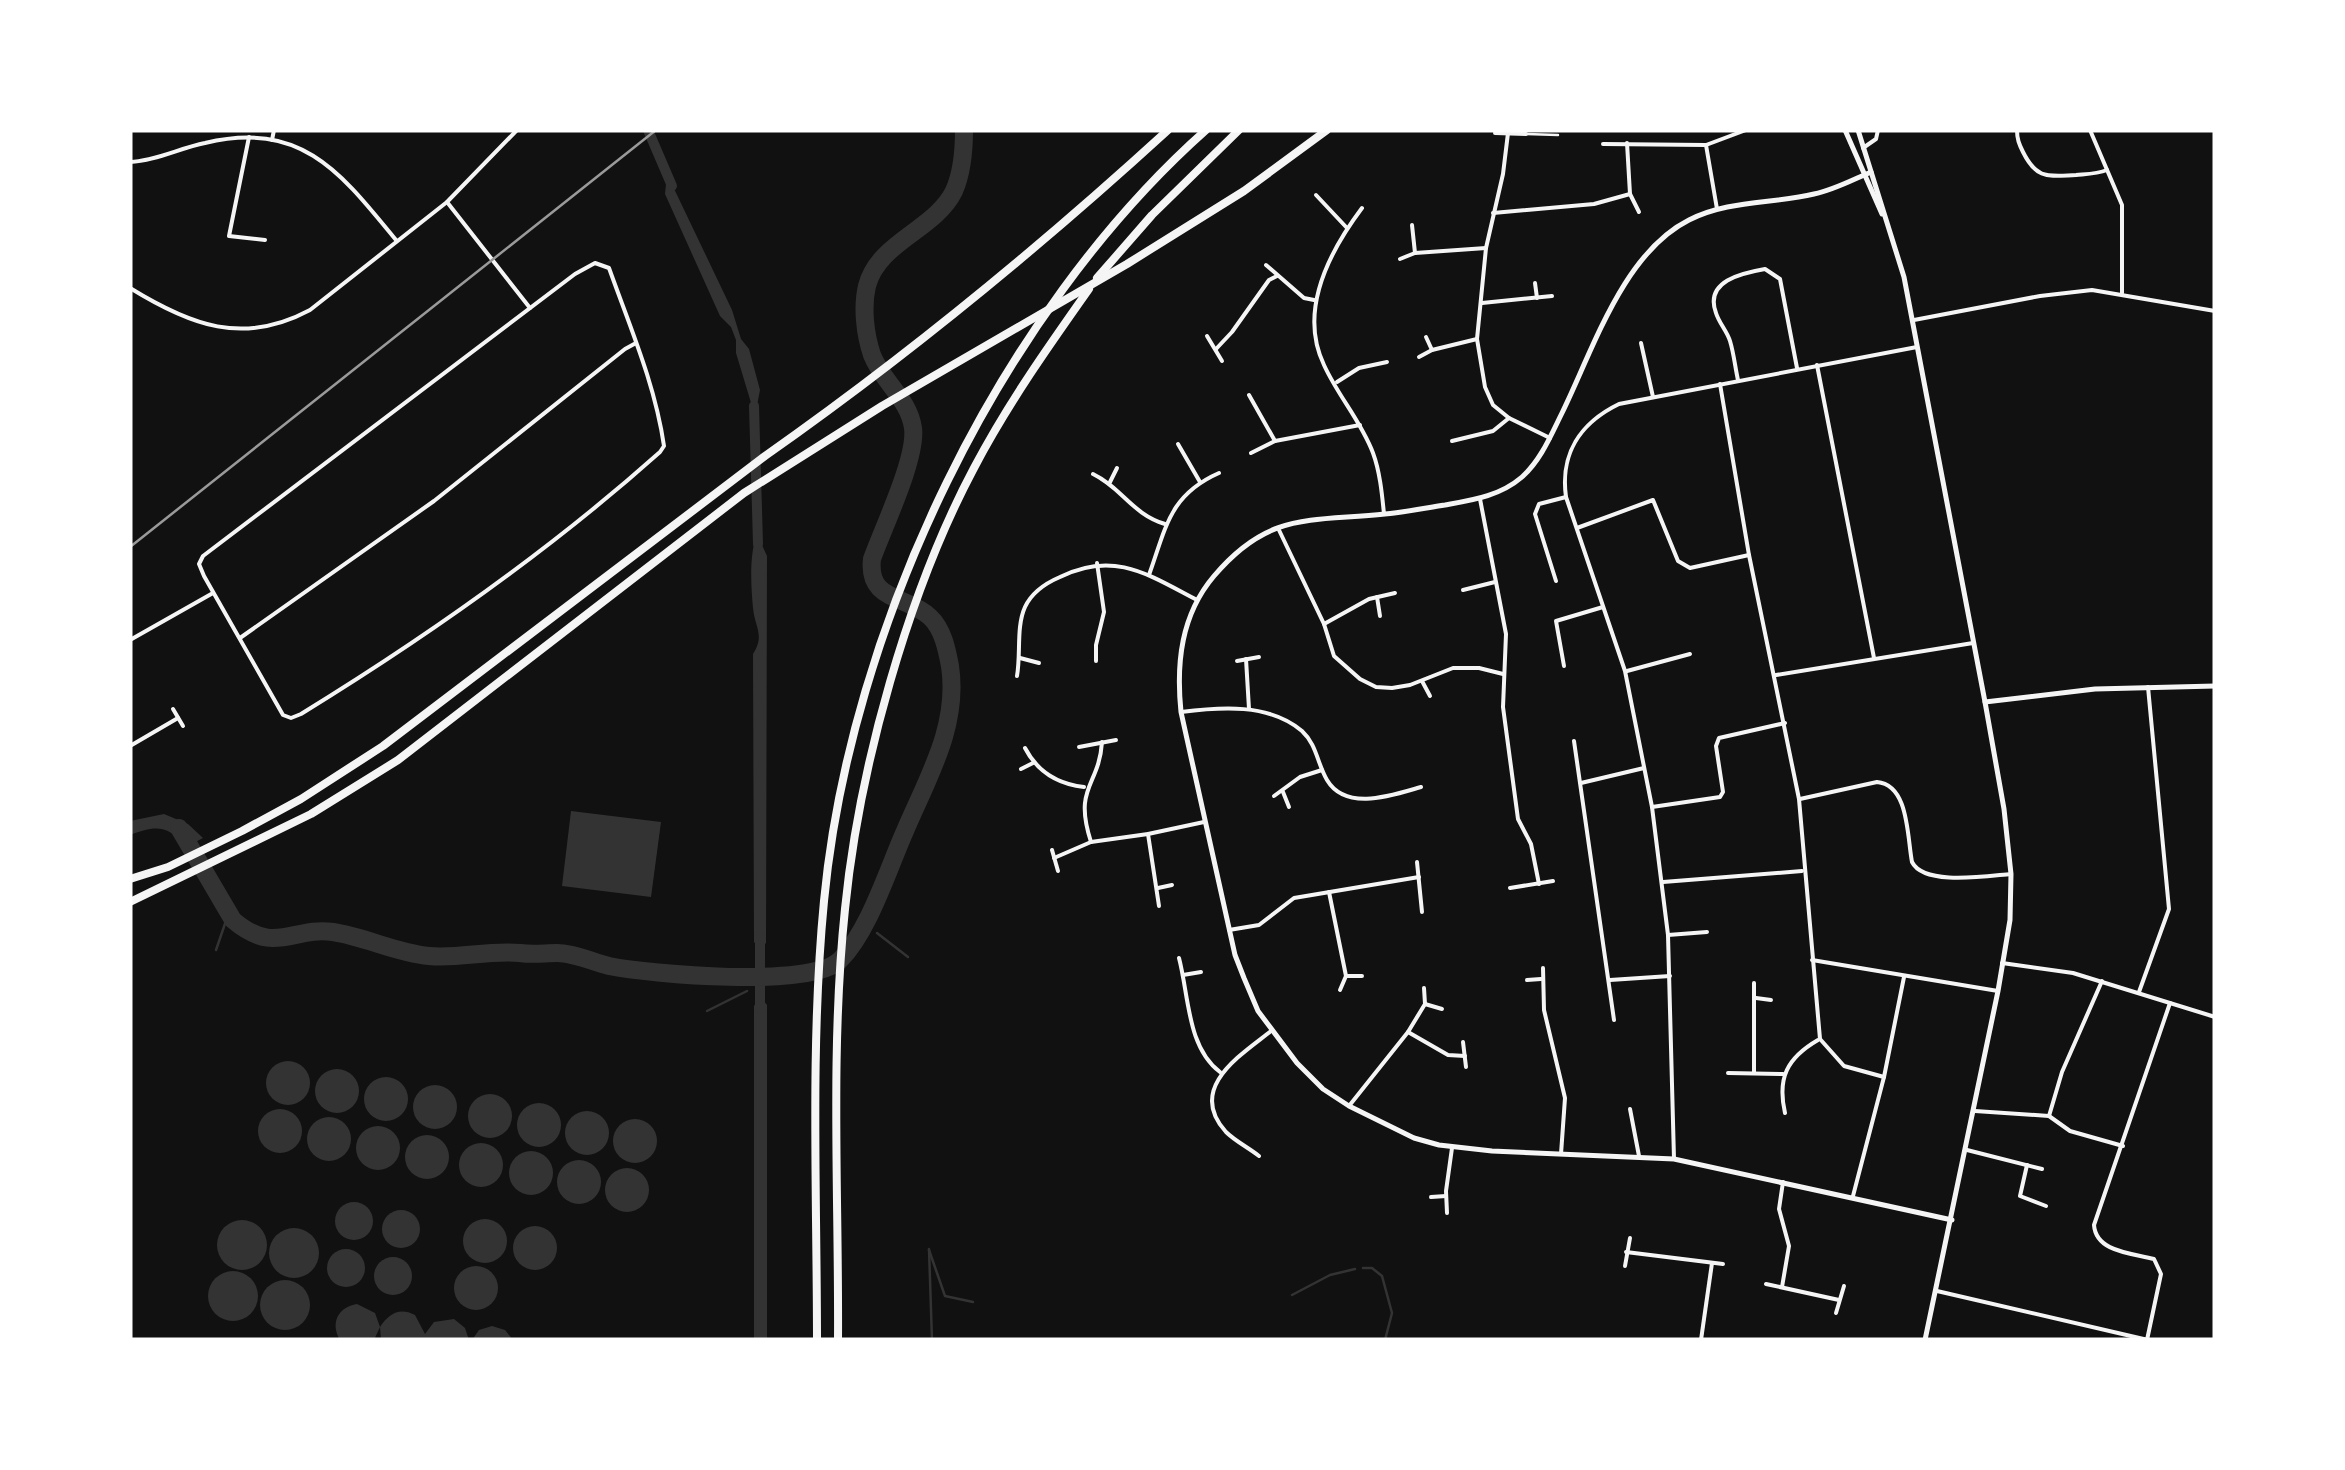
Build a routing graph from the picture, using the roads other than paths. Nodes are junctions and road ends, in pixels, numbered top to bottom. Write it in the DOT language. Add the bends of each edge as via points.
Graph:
graph roads {
  1 [pos="274,130"];
  2 [pos="517,130"];
  3 [pos="1168,130"];
  4 [pos="1206,130"];
  5 [pos="1239,130"];
  6 [pos="1327,130"];
  7 [pos="1746,130"];
  8 [pos="1846,130"];
  9 [pos="1858,130"];
  10 [pos="1878,130"];
  11 [pos="2016,130"];
  12 [pos="2090,130"];
  13 [pos="1496,133"];
  14 [pos="1508,134"];
  15 [pos="1526,134"];
  16 [pos="1558,135"];
  17 [pos="249,137"];
  18 [pos="272,140"];
  19 [pos="1627,143"];
  20 [pos="1604,144"];
  21 [pos="1706,145"];
  22 [pos="1863,148"];
  23 [pos="130,162"];
  24 [pos="2108,170"];
  25 [pos="1871,172"];
  26 [pos="1863,176"];
  27 [pos="1630,194"];
  28 [pos="1316,195"];
  29 [pos="446,202"];
  30 [pos="1362,208"];
  31 [pos="1717,208"];
  32 [pos="1640,212"];
  33 [pos="1493,214"];
  34 [pos="1412,225"];
  35 [pos="1347,228"];
  36 [pos="1892,234"];
  37 [pos="266,240"];
  38 [pos="396,240"];
  39 [pos="1486,248"];
  40 [pos="1416,254"];
  41 [pos="1400,260"];
  42 [pos="1266,266"];
  43 [pos="1277,276"];
  44 [pos="1535,283"];
  45 [pos="130,288"];
  46 [pos="2122,295"];
  47 [pos="1552,296"];
  48 [pos="1537,298"];
  49 [pos="1316,300"];
  50 [pos="1480,303"];
  51 [pos="530,308"];
  52 [pos="2215,311"];
  53 [pos="1913,320"];
  54 [pos="1207,336"];
  55 [pos="1426,338"];
  56 [pos="1477,339"];
  57 [pos="636,343"];
  58 [pos="1642,343"];
  59 [pos="1917,347"];
  60 [pos="1216,349"];
  61 [pos="1432,350"];
  62 [pos="1366,353"];
  63 [pos="1419,357"];
  64 [pos="1222,361"];
  65 [pos="1387,362"];
  66 [pos="1370,364"];
  67 [pos="1816,365"];
  68 [pos="1797,368"];
  69 [pos="1738,380"];
  70 [pos="1335,383"];
  71 [pos="1720,384"];
  72 [pos="1249,395"];
  73 [pos="1653,398"];
  74 [pos="1256,410"];
  75 [pos="1246,414"];
  76 [pos="1509,418"];
  77 [pos="1360,424"];
  78 [pos="1478,437"];
  79 [pos="1550,438"];
  80 [pos="1452,441"];
  81 [pos="1276,442"];
  82 [pos="1178,444"];
  83 [pos="1479,445"];
  84 [pos="1251,453"];
  85 [pos="1118,468"];
  86 [pos="1219,473"];
  87 [pos="1092,474"];
  88 [pos="1110,482"];
  89 [pos="1200,482"];
  90 [pos="1566,497"];
  91 [pos="1480,499"];
  92 [pos="1384,514"];
  93 [pos="1167,524"];
  94 [pos="1278,528"];
  95 [pos="1577,528"];
  96 [pos="1750,555"];
  97 [pos="1097,563"];
  98 [pos="1149,575"];
  99 [pos="1556,581"];
  100 [pos="1494,582"];
  101 [pos="1463,590"];
  102 [pos="214,593"];
  103 [pos="1396,594"];
  104 [pos="1376,598"];
  105 [pos="1197,600"];
  106 [pos="1603,607"];
  107 [pos="1380,616"];
  108 [pos="1324,624"];
  109 [pos="240,638"];
  110 [pos="130,640"];
  111 [pos="1973,643"];
  112 [pos="1085,644"];
  113 [pos="1096,645"];
  114 [pos="1690,654"];
  115 [pos="1259,657"];
  116 [pos="1020,658"];
  117 [pos="1874,658"];
  118 [pos="1246,659"];
  119 [pos="1237,660"];
  120 [pos="1096,661"];
  121 [pos="1039,663"];
  122 [pos="1564,666"];
  123 [pos="1625,671"];
  124 [pos="1503,674"];
  125 [pos="1776,675"];
  126 [pos="1017,676"];
  127 [pos="1422,681"];
  128 [pos="2215,686"];
  129 [pos="2148,687"];
  130 [pos="1430,696"];
  131 [pos="1985,702"];
  132 [pos="174,709"];
  133 [pos="1248,709"];
  134 [pos="1181,712"];
  135 [pos="178,718"];
  136 [pos="1785,723"];
  137 [pos="183,726"];
  138 [pos="1116,740"];
  139 [pos="1102,742"];
  140 [pos="1574,742"];
  141 [pos="130,746"];
  142 [pos="1024,748"];
  143 [pos="1080,748"];
  144 [pos="1033,763"];
  145 [pos="1644,768"];
  146 [pos="1022,769"];
  147 [pos="1324,770"];
  148 [pos="1398,780"];
  149 [pos="1581,783"];
  150 [pos="1086,786"];
  151 [pos="1421,787"];
  152 [pos="1283,791"];
  153 [pos="1400,793"];
  154 [pos="1274,796"];
  155 [pos="1799,799"];
  156 [pos="1289,806"];
  157 [pos="1652,807"];
  158 [pos="1206,821"];
  159 [pos="1148,834"];
  160 [pos="1092,842"];
  161 [pos="1052,850"];
  162 [pos="1054,858"];
  163 [pos="1417,862"];
  164 [pos="1804,870"];
  165 [pos="1058,871"];
  166 [pos="2011,874"];
  167 [pos="1420,877"];
  168 [pos="130,880"];
  169 [pos="1553,881"];
  170 [pos="1662,882"];
  171 [pos="1539,884"];
  172 [pos="1172,885"];
  173 [pos="1158,888"];
  174 [pos="1510,888"];
  175 [pos="1329,892"];
  176 [pos="130,902"];
  177 [pos="1159,906"];
  178 [pos="1422,912"];
  179 [pos="1229,930"];
  180 [pos="1707,932"];
  181 [pos="1668,934"];
  182 [pos="1179,958"];
  183 [pos="1812,960"];
  184 [pos="2002,963"];
  185 [pos="1543,968"];
  186 [pos="1201,972"];
  187 [pos="1183,976"];
  188 [pos="1346,976"];
  189 [pos="1362,976"];
  190 [pos="1670,976"];
  191 [pos="1904,977"];
  192 [pos="1541,979"];
  193 [pos="1528,980"];
  194 [pos="1609,980"];
  195 [pos="2102,981"];
  196 [pos="1754,983"];
  197 [pos="1424,988"];
  198 [pos="1340,990"];
  199 [pos="1998,992"];
  200 [pos="2139,992"];
  201 [pos="1754,998"];
  202 [pos="1771,1000"];
  203 [pos="2170,1002"];
  204 [pos="1425,1004"];
  205 [pos="1442,1009"];
  206 [pos="2215,1017"];
  207 [pos="1614,1020"];
  208 [pos="1271,1031"];
  209 [pos="1408,1032"];
  210 [pos="1820,1039"];
  211 [pos="1463,1042"];
  212 [pos="1465,1056"];
  213 [pos="1466,1067"];
  214 [pos="1221,1072"];
  215 [pos="1728,1073"];
  216 [pos="1754,1073"];
  217 [pos="1782,1074"];
  218 [pos="1884,1077"];
  219 [pos="1349,1106"];
  220 [pos="1630,1110"];
  221 [pos="1975,1111"];
  222 [pos="1785,1113"];
  223 [pos="2049,1116"];
  224 [pos="1249,1138"];
  225 [pos="1245,1145"];
  226 [pos="2123,1146"];
  227 [pos="1452,1148"];
  228 [pos="1967,1150"];
  229 [pos="1561,1154"];
  230 [pos="1258,1156"];
  231 [pos="1639,1156"];
  232 [pos="1674,1159"];
  233 [pos="2026,1165"];
  234 [pos="2042,1168"];
  235 [pos="1783,1182"];
  236 [pos="1431,1196"];
  237 [pos="1446,1196"];
  238 [pos="1852,1198"];
  239 [pos="2046,1206"];
  240 [pos="1446,1213"];
  241 [pos="1952,1220"];
  242 [pos="1630,1238"];
  243 [pos="1626,1252"];
  244 [pos="1712,1262"];
  245 [pos="1722,1264"];
  246 [pos="1626,1266"];
  247 [pos="1766,1284"];
  248 [pos="1844,1286"];
  249 [pos="1782,1288"];
  250 [pos="1937,1291"];
  251 [pos="1840,1300"];
  252 [pos="1836,1313"];
  253 [pos="816,1340"];
  254 [pos="838,1340"];
  255 [pos="1702,1340"];
  256 [pos="1925,1340"];
  257 [pos="2148,1340"];
  1 -- 18 [label="street"];
  2 -- 29 [label="street"];
  3 -- 168 [label="highway" via="956,311 383,746 301,799"];
  4 -- 253 [label="highway" via="1131,205 1004,378 914,552 868,676 840,782 824,902"];
  5 -- 254 [label="highway" via="1152,214 1096,280 1013,401 942,538 889,691 845,906 836,1058"];
  6 -- 176 [label="highway" via="1127,264 744,493 398,760 311,814"];
  7 -- 21 [label="street"];
  8 -- 26 [label="street"];
  9 -- 22 [label="street"];
  10 -- 22 [label="street"];
  11 -- 24 [label="street" via="2024,153 2046,176"];
  12 -- 24 [label="street"];
  13 -- 14 [label="street"];
  14 -- 15 [label="street"];
  14 -- 33 [label="street"];
  15 -- 16 [label="lane"];
  17 -- 18 [label="street"];
  17 -- 23 [label="street"];
  17 -- 37 [label="street" via="229,236"];
  18 -- 38 [label="street" via="310,153 339,173"];
  19 -- 20 [label="street"];
  19 -- 21 [label="street"];
  19 -- 27 [label="street"];
  21 -- 31 [label="street"];
  22 -- 25 [label="street"];
  24 -- 46 [label="street" via="2125,221"];
  25 -- 26 [label="street"];
  25 -- 36 [label="street"];
  26 -- 31 [label="street" via="1816,194"];
  26 -- 36 [label="street"];
  27 -- 32 [label="street"];
  27 -- 33 [label="street"];
  28 -- 35 [label="street"];
  29 -- 38 [label="street"];
  29 -- 51 [label="street"];
  30 -- 35 [label="street"];
  31 -- 79 [label="street" via="1664,236 1630,273"];
  33 -- 39 [label="street"];
  34 -- 40 [label="street"];
  35 -- 49 [label="street"];
  36 -- 53 [label="street"];
  38 -- 45 [label="street" via="310,310 258,328 182,318"];
  39 -- 40 [label="street"];
  39 -- 50 [label="street"];
  40 -- 41 [label="street"];
  42 -- 43 [label="street"];
  43 -- 49 [label="street"];
  43 -- 60 [label="street"];
  44 -- 48 [label="street"];
  46 -- 52 [label="street"];
  46 -- 53 [label="street" via="2092,290 2040,296"];
  47 -- 48 [label="street"];
  48 -- 50 [label="street"];
  49 -- 70 [label="street" via="1314,340"];
  50 -- 56 [label="street"];
  51 -- 57 [label="street" via="586,266 602,263"];
  51 -- 102 [label="street" via="203,556 200,564"];
  53 -- 59 [label="street"];
  54 -- 60 [label="street"];
  55 -- 61 [label="street"];
  56 -- 61 [label="street"];
  56 -- 76 [label="street" via="1486,388"];
  57 -- 109 [label="street" via="434,501"];
  57 -- 109 [label="street" via="664,446 512,575 291,718"];
  58 -- 73 [label="street"];
  59 -- 67 [label="street"];
  59 -- 111 [label="street"];
  60 -- 64 [label="street"];
  61 -- 63 [label="street"];
  62 -- 66 [label="street"];
  65 -- 66 [label="street"];
  66 -- 70 [label="street"];
  67 -- 68 [label="street"];
  67 -- 117 [label="street"];
  68 -- 69 [label="street"];
  68 -- 69 [label="street" via="1780,278 1765,269 1740,274 1714,295"];
  69 -- 71 [label="street"];
  70 -- 77 [label="street"];
  71 -- 73 [label="street"];
  71 -- 96 [label="street"];
  72 -- 74 [label="street"];
  73 -- 90 [label="street" via="1619,404 1586,427 1563,474"];
  74 -- 75 [label="street"];
  74 -- 81 [label="street"];
  76 -- 78 [label="street"];
  76 -- 79 [label="street"];
  77 -- 81 [label="street"];
  77 -- 92 [label="street" via="1374,454"];
  78 -- 80 [label="street"];
  78 -- 83 [label="street"];
  79 -- 91 [label="street" via="1522,476"];
  81 -- 84 [label="street"];
  82 -- 89 [label="street"];
  85 -- 88 [label="street"];
  86 -- 89 [label="street"];
  87 -- 88 [label="street"];
  88 -- 93 [label="street" via="1141,515"];
  89 -- 93 [label="street" via="1176,503"];
  90 -- 95 [label="street"];
  90 -- 99 [label="street" via="1538,504 1535,514"];
  91 -- 92 [label="street"];
  91 -- 100 [label="street"];
  92 -- 94 [label="street" via="1322,516"];
  93 -- 98 [label="street"];
  94 -- 105 [label="street" via="1240,549"];
  94 -- 108 [label="street"];
  95 -- 96 [label="street" via="1653,500 1678,561 1690,568"];
  95 -- 106 [label="street"];
  96 -- 125 [label="street"];
  97 -- 98 [label="street"];
  97 -- 113 [label="street" via="1104,612"];
  97 -- 116 [label="street" via="1040,587 1026,604"];
  98 -- 105 [label="street"];
  100 -- 101 [label="street"];
  100 -- 124 [label="street" via="1506,634"];
  102 -- 109 [label="street"];
  102 -- 110 [label="street"];
  103 -- 104 [label="street"];
  104 -- 107 [label="street"];
  104 -- 108 [label="street"];
  105 -- 134 [label="street" via="1180,648"];
  106 -- 122 [label="street" via="1556,620"];
  106 -- 123 [label="street"];
  108 -- 127 [label="street" via="1334,656 1360,679 1392,688"];
  111 -- 117 [label="street"];
  111 -- 131 [label="street"];
  112 -- 113 [label="street"];
  113 -- 120 [label="street"];
  114 -- 123 [label="street"];
  115 -- 118 [label="street"];
  116 -- 121 [label="street"];
  116 -- 126 [label="street"];
  117 -- 125 [label="street"];
  118 -- 119 [label="street"];
  118 -- 133 [label="street"];
  123 -- 145 [label="street"];
  124 -- 127 [label="street" via="1453,668"];
  124 -- 171 [label="street" via="1518,819"];
  125 -- 136 [label="street"];
  127 -- 130 [label="street"];
  128 -- 129 [label="street"];
  129 -- 131 [label="street"];
  129 -- 200 [label="street" via="2169,909"];
  131 -- 166 [label="street"];
  132 -- 135 [label="street"];
  133 -- 134 [label="street"];
  133 -- 147 [label="street" via="1300,729"];
  134 -- 158 [label="street"];
  135 -- 137 [label="street"];
  135 -- 141 [label="street"];
  136 -- 155 [label="street"];
  136 -- 157 [label="street" via="1719,738 1720,797"];
  138 -- 139 [label="street"];
  139 -- 143 [label="street"];
  139 -- 150 [label="street"];
  140 -- 149 [label="street"];
  142 -- 144 [label="street"];
  144 -- 146 [label="street"];
  144 -- 150 [label="street" via="1049,776"];
  145 -- 149 [label="street"];
  145 -- 157 [label="street"];
  147 -- 152 [label="street"];
  147 -- 153 [label="street" via="1349,798"];
  148 -- 153 [label="street"];
  149 -- 194 [label="street"];
  150 -- 160 [label="street"];
  151 -- 153 [label="street"];
  152 -- 154 [label="street"];
  152 -- 156 [label="street"];
  155 -- 164 [label="street"];
  155 -- 166 [label="street" via="1888,783 1898,793 1917,870 1930,876"];
  157 -- 170 [label="street"];
  158 -- 159 [label="street"];
  158 -- 179 [label="street"];
  159 -- 160 [label="street"];
  159 -- 173 [label="street"];
  160 -- 162 [label="street"];
  161 -- 162 [label="street"];
  162 -- 165 [label="street"];
  163 -- 167 [label="street"];
  164 -- 170 [label="street"];
  164 -- 183 [label="street"];
  166 -- 184 [label="street"];
  167 -- 175 [label="street"];
  167 -- 178 [label="street"];
  169 -- 171 [label="street"];
  170 -- 181 [label="street"];
  171 -- 174 [label="street"];
  172 -- 173 [label="street"];
  173 -- 177 [label="street"];
  175 -- 179 [label="street" via="1294,898 1259,925"];
  175 -- 188 [label="street"];
  179 -- 208 [label="street"];
  180 -- 181 [label="street"];
  181 -- 190 [label="street"];
  182 -- 187 [label="street"];
  183 -- 191 [label="street"];
  183 -- 210 [label="street"];
  184 -- 195 [label="street"];
  184 -- 199 [label="street"];
  185 -- 192 [label="street"];
  186 -- 187 [label="street"];
  187 -- 214 [label="street" via="1198,1048"];
  188 -- 189 [label="street"];
  188 -- 198 [label="street"];
  190 -- 194 [label="street"];
  190 -- 232 [label="street"];
  191 -- 199 [label="street"];
  191 -- 218 [label="street"];
  192 -- 193 [label="street"];
  192 -- 229 [label="street" via="1565,1098"];
  194 -- 207 [label="street"];
  195 -- 200 [label="street"];
  195 -- 223 [label="street"];
  196 -- 201 [label="street"];
  197 -- 204 [label="street"];
  199 -- 221 [label="street"];
  200 -- 203 [label="street"];
  201 -- 202 [label="street"];
  201 -- 216 [label="street"];
  203 -- 206 [label="street"];
  203 -- 226 [label="street"];
  204 -- 205 [label="street"];
  204 -- 209 [label="street"];
  208 -- 214 [label="street"];
  208 -- 219 [label="street" via="1323,1089"];
  209 -- 212 [label="street" via="1448,1056"];
  209 -- 219 [label="street"];
  210 -- 217 [label="street"];
  210 -- 218 [label="street" via="1844,1066"];
  211 -- 212 [label="street"];
  212 -- 213 [label="street"];
  214 -- 225 [label="street" via="1213,1106 1227,1133"];
  215 -- 216 [label="street"];
  216 -- 217 [label="street"];
  217 -- 222 [label="street"];
  218 -- 238 [label="street"];
  219 -- 227 [label="street" via="1414,1138"];
  220 -- 231 [label="street"];
  221 -- 223 [label="street"];
  221 -- 228 [label="street"];
  223 -- 226 [label="street" via="2070,1131"];
  224 -- 225 [label="street"];
  225 -- 230 [label="street"];
  226 -- 257 [label="street" via="2095,1236 2158,1266"];
  227 -- 229 [label="street"];
  227 -- 237 [label="street"];
  228 -- 233 [label="street"];
  228 -- 241 [label="street"];
  229 -- 231 [label="street"];
  231 -- 232 [label="street"];
  232 -- 235 [label="street"];
  233 -- 234 [label="street"];
  233 -- 239 [label="street" via="2020,1193"];
  235 -- 238 [label="street"];
  235 -- 249 [label="street" via="1779,1209 1789,1246"];
  236 -- 237 [label="street"];
  237 -- 240 [label="street"];
  238 -- 241 [label="street"];
  241 -- 250 [label="street"];
  242 -- 243 [label="street"];
  243 -- 244 [label="street"];
  243 -- 246 [label="street"];
  244 -- 245 [label="street"];
  244 -- 255 [label="street"];
  247 -- 249 [label="street"];
  248 -- 251 [label="street"];
  249 -- 251 [label="street"];
  250 -- 256 [label="street"];
  250 -- 257 [label="street"];
  251 -- 252 [label="street"];
}
